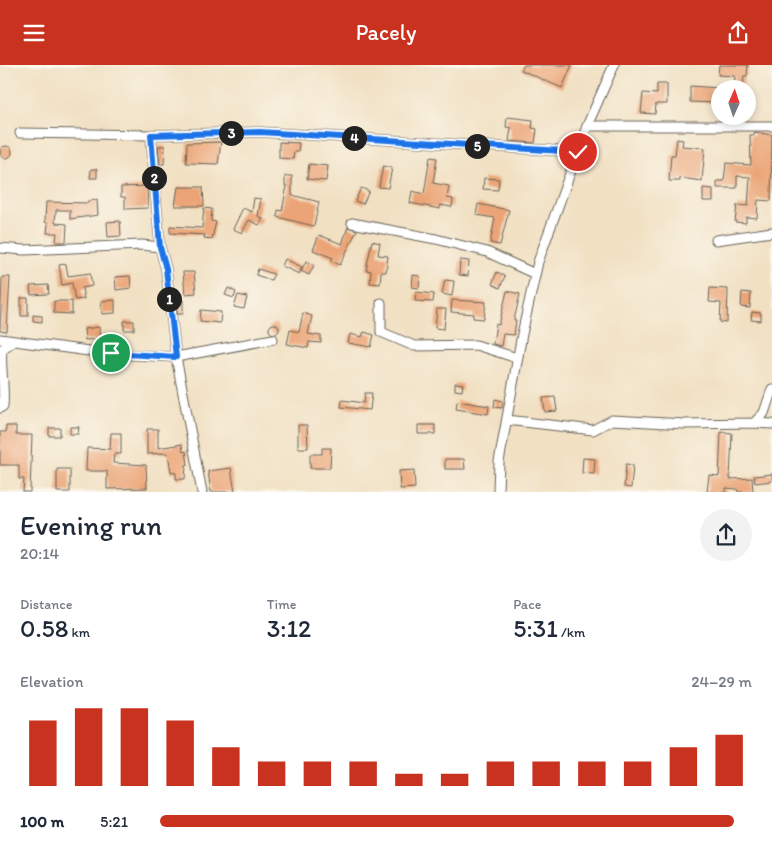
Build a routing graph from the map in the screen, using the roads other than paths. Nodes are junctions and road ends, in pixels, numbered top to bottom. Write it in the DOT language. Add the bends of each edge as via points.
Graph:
graph roads {
  1 [pos="614,65"];
  2 [pos="587,126"];
  3 [pos="772,126"];
  4 [pos="20,133"];
  5 [pos="151,135"];
  6 [pos="578,152"];
  7 [pos="352,223"];
  8 [pos="772,231"];
  9 [pos="716,240"];
  10 [pos="160,247"];
  11 [pos="0,248"];
  12 [pos="535,274"];
  13 [pos="381,303"];
  14 [pos="0,339"];
  15 [pos="273,339"];
  16 [pos="14,341"];
  17 [pos="176,357"];
  18 [pos="518,358"];
  19 [pos="772,389"];
  20 [pos="0,408"];
  21 [pos="507,420"];
  22 [pos="754,423"];
  23 [pos="772,424"];
  24 [pos="202,491"];
  25 [pos="498,491"];
  1 -- 2 [label="street"];
  2 -- 3 [label="street"];
  2 -- 6 [label="street"];
  4 -- 5 [label="street"];
  5 -- 6 [label="street" via="260,132"];
  5 -- 10 [label="street"];
  6 -- 12 [label="street"];
  7 -- 12 [label="street" via="487,252"];
  8 -- 9 [label="street"];
  10 -- 11 [label="street"];
  10 -- 17 [label="street" via="166,269"];
  12 -- 18 [label="street"];
  13 -- 18 [label="street" via="381,332 414,346 476,345"];
  14 -- 16 [label="street"];
  15 -- 17 [label="street"];
  16 -- 17 [label="street"];
  16 -- 20 [label="street" via="2,349 0,365 4,393"];
  17 -- 24 [label="street"];
  18 -- 21 [label="street"];
  19 -- 22 [label="street" via="764,413"];
  21 -- 22 [label="street" via="592,430 612,420"];
  21 -- 25 [label="street" via="499,462"];
  22 -- 23 [label="street"];
}
